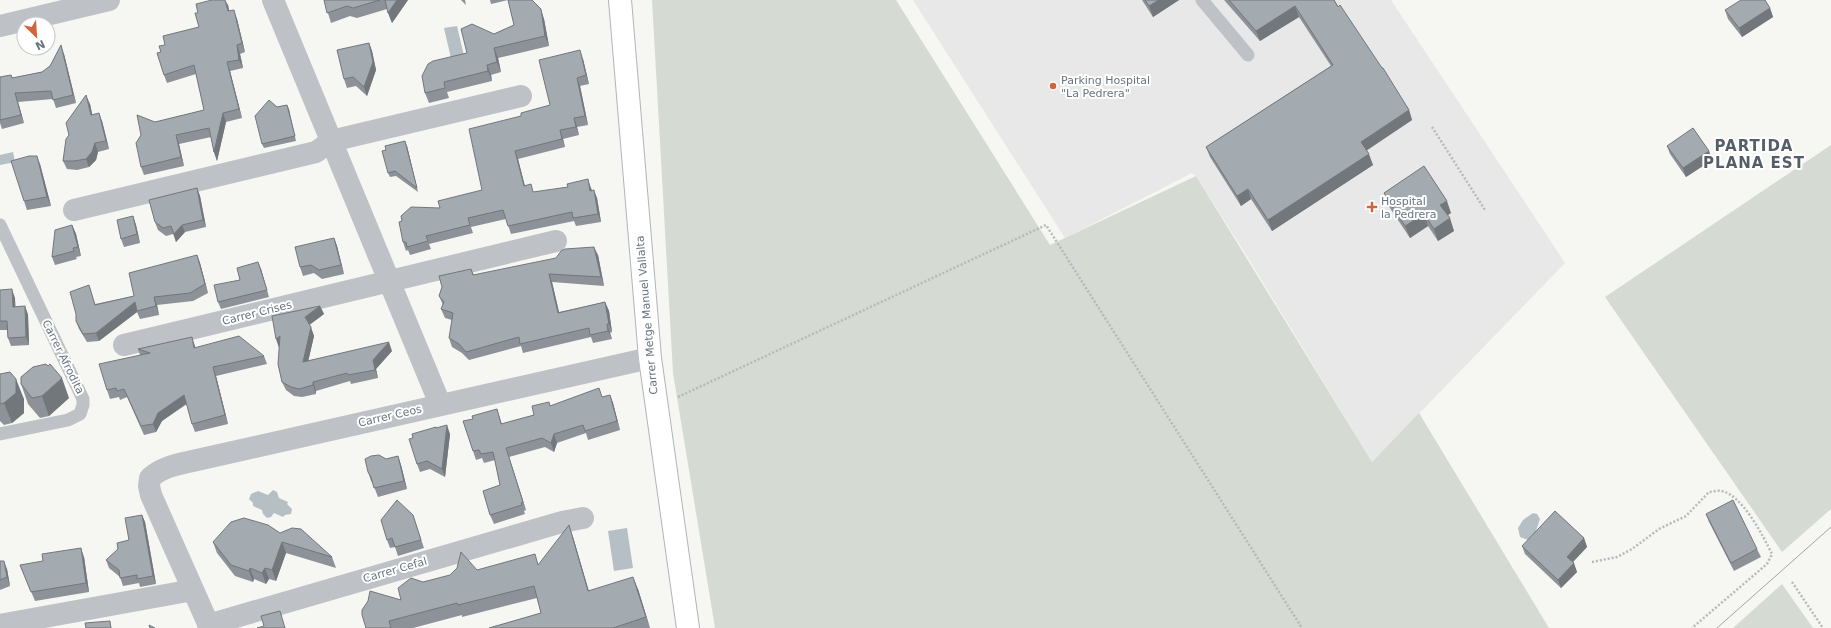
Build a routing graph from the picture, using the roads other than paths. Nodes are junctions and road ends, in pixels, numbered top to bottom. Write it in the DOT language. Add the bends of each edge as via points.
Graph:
graph roads {
  1 [pos="109,0"];
  2 [pos="273,0"];
  3 [pos="620,0"];
  4 [pos="1202,0"];
  5 [pos="0,26"];
  6 [pos="1248,55"];
  7 [pos="521,96"];
  8 [pos="331,141"];
  9 [pos="74,210"];
  10 [pos="0,225"];
  11 [pos="556,241"];
  12 [pos="389,281"];
  13 [pos="124,345"];
  14 [pos="650,358"];
  15 [pos="440,404"];
  16 [pos="0,434"];
  17 [pos="151,495"];
  18 [pos="583,518"];
  19 [pos="193,590"];
  20 [pos="0,625"];
  21 [pos="209,626"];
  22 [pos="688,628"];
  1 -- 5 [label="street"];
  2 -- 8 [label="street"];
  3 -- 14 [label="street, Carrer Metge Manuel Vallalta"];
  4 -- 6 [label="lane"];
  7 -- 8 [label="street"];
  8 -- 9 [label="street" via="316,152"];
  8 -- 12 [label="street"];
  10 -- 16 [label="lane, Carrer Afrodita" via="83,399 83,405 80,414 75,418"];
  11 -- 12 [label="street, Carrer Crises"];
  12 -- 13 [label="street, Carrer Crises"];
  12 -- 15 [label="street"];
  14 -- 15 [label="street, Carrer Ceos"];
  14 -- 22 [label="street, Carrer Metge Manuel Vallalta"];
  15 -- 17 [label="street, Carrer Ceos" via="168,467 150,478"];
  17 -- 19 [label="street, Carrer Cefal"];
  18 -- 21 [label="street, Carrer Cefal"];
  19 -- 20 [label="street"];
  19 -- 21 [label="street, Carrer Cefal"];
}
